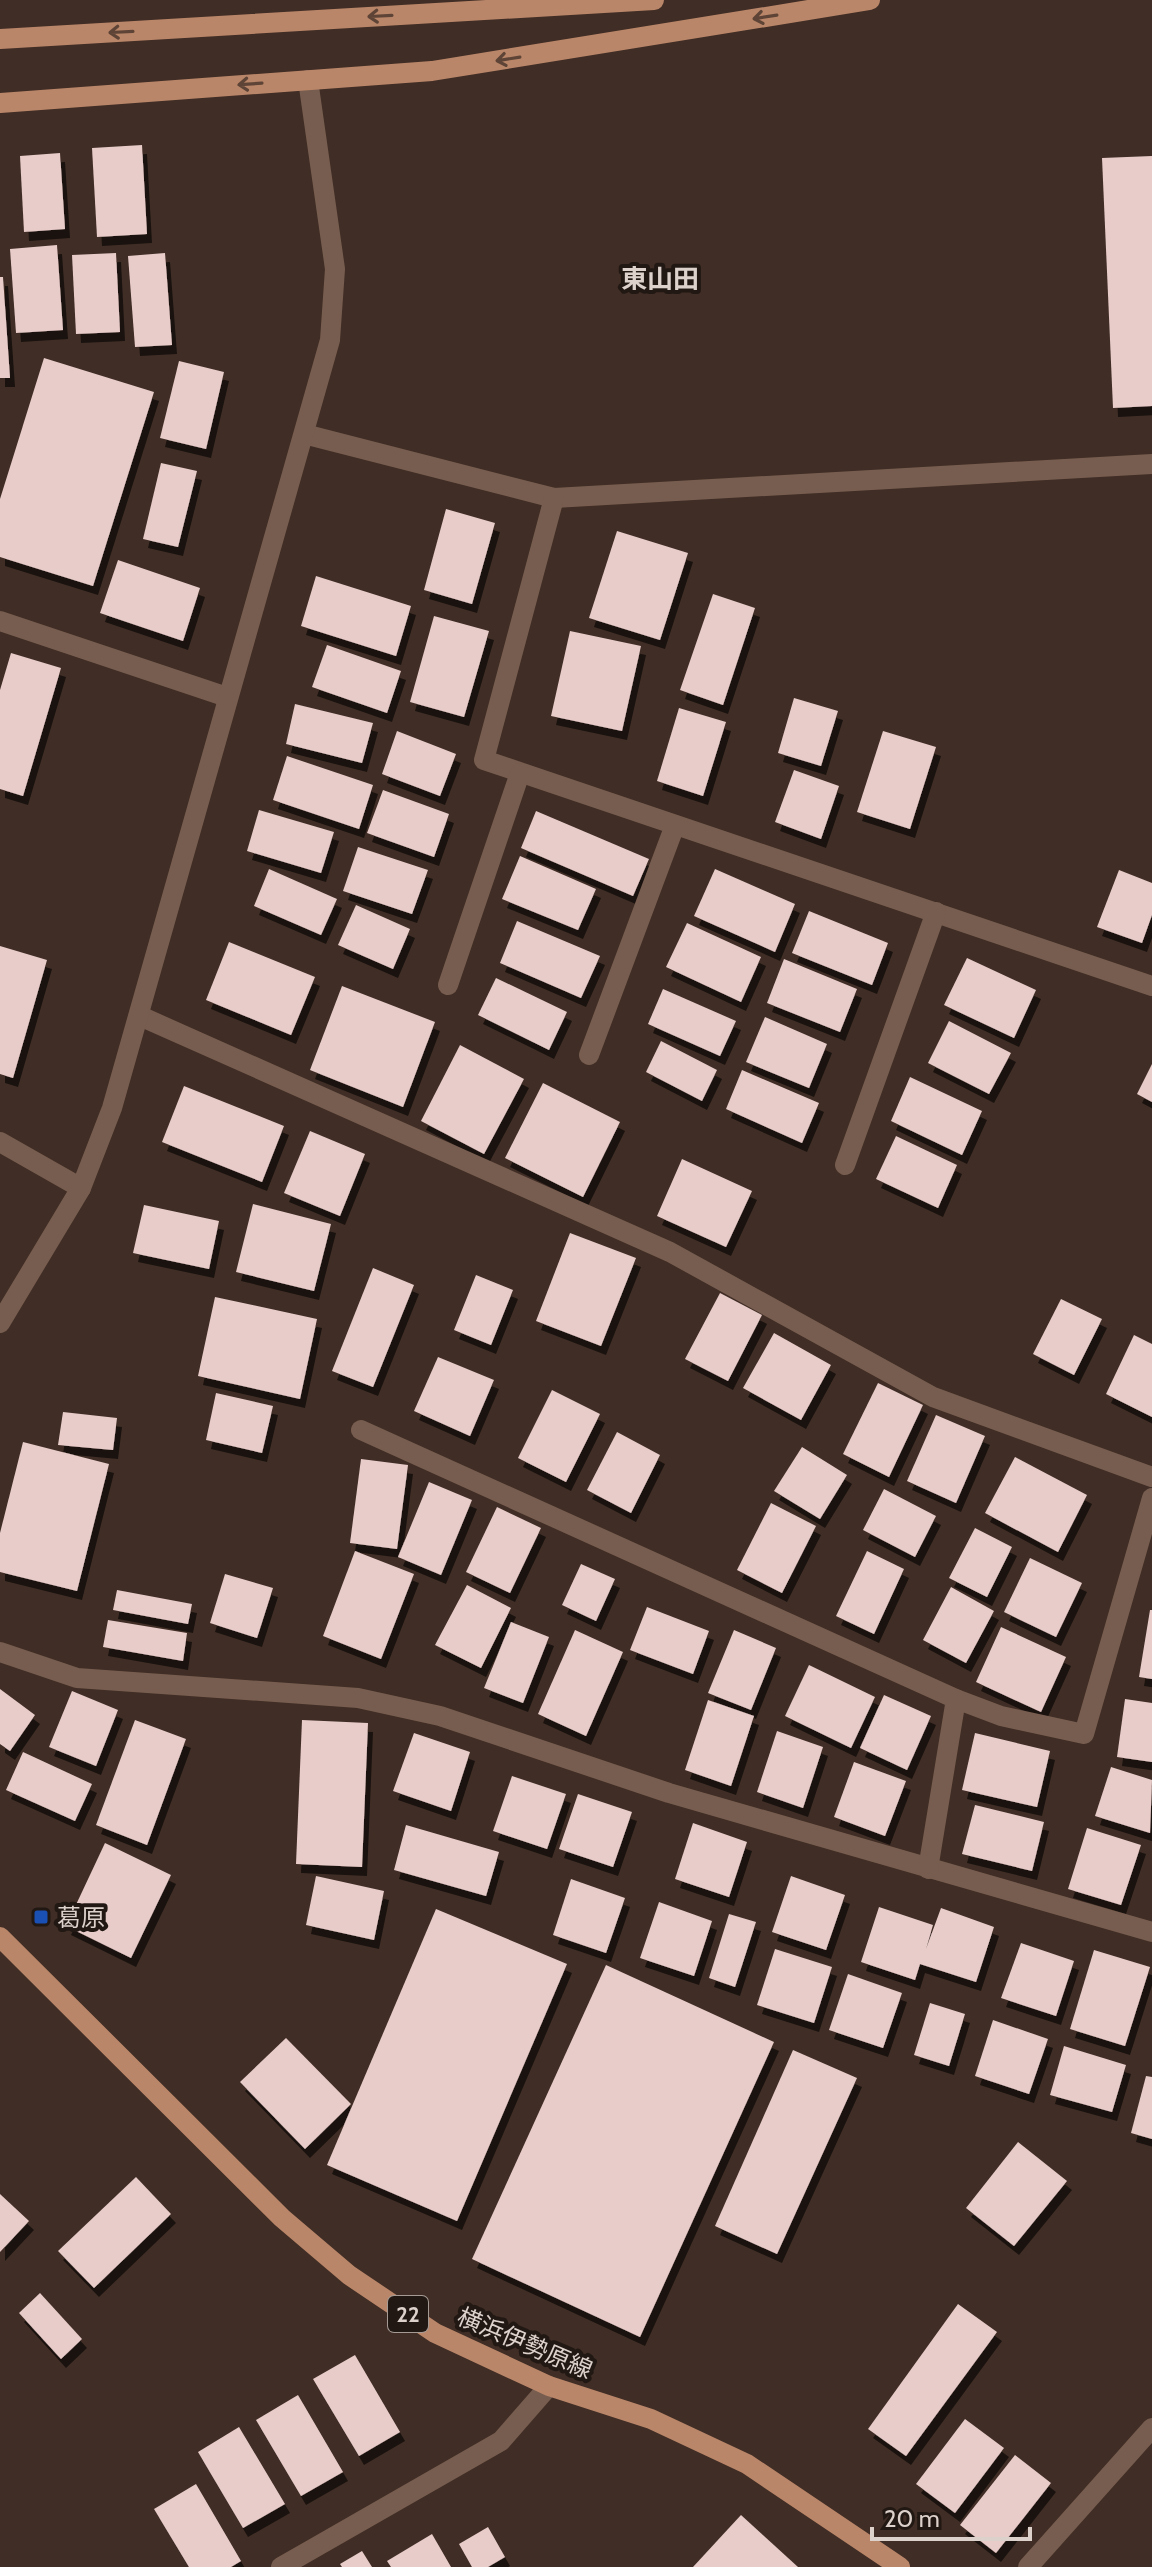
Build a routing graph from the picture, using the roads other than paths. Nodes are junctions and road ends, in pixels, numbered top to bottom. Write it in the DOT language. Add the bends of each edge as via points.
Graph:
graph roads {
  1 [pos="654,0"];
  2 [pos="870,0"];
  3 [pos="0,39"];
  4 [pos="308,80"];
  5 [pos="0,103"];
  6 [pos="304,434"];
  7 [pos="1152,464"];
  8 [pos="554,498"];
  9 [pos="0,621"];
  10 [pos="227,697"];
  11 [pos="520,773"];
  12 [pos="675,825"];
  13 [pos="936,912"];
  14 [pos="448,985"];
  15 [pos="1152,986"];
  16 [pos="140,1016"];
  17 [pos="589,1055"];
  18 [pos="0,1142"];
  19 [pos="845,1165"];
  20 [pos="81,1188"];
  21 [pos="0,1323"];
  22 [pos="361,1430"];
  23 [pos="1152,1477"];
  24 [pos="1152,1498"];
  25 [pos="0,1652"];
  26 [pos="956,1699"];
  27 [pos="928,1869"];
  28 [pos="1152,1932"];
  29 [pos="0,1937"];
  30 [pos="549,2386"];
  31 [pos="1152,2428"];
  32 [pos="281,2567"];
  33 [pos="900,2567"];
  34 [pos="1028,2567"];
  1 -- 3 [label="main road, one-way"];
  2 -- 4 [label="main road, one-way" via="432,71"];
  4 -- 5 [label="main road, one-way"];
  4 -- 6 [label="street" via="335,269 330,340"];
  6 -- 8 [label="street"];
  6 -- 10 [label="street"];
  7 -- 8 [label="street"];
  8 -- 11 [label="street" via="484,760"];
  9 -- 10 [label="street"];
  10 -- 16 [label="street"];
  11 -- 12 [label="street"];
  11 -- 14 [label="street"];
  12 -- 13 [label="street"];
  12 -- 17 [label="street"];
  13 -- 15 [label="street"];
  13 -- 19 [label="street"];
  16 -- 20 [label="street"];
  16 -- 23 [label="street" via="670,1252 933,1397"];
  18 -- 20 [label="street"];
  20 -- 21 [label="street"];
  22 -- 26 [label="street"];
  24 -- 26 [label="street" via="1084,1734 1001,1716"];
  25 -- 27 [label="street" via="77,1678 358,1698 440,1716 669,1793"];
  26 -- 27 [label="street"];
  27 -- 28 [label="street"];
  29 -- 30 [label="main road, 横浜伊勢原線 / 22" via="282,2218 349,2275 435,2333"];
  30 -- 32 [label="street" via="501,2441"];
  30 -- 33 [label="main road, 横浜伊勢原線 / 22" via="651,2419 747,2464"];
  31 -- 34 [label="street"];
}
